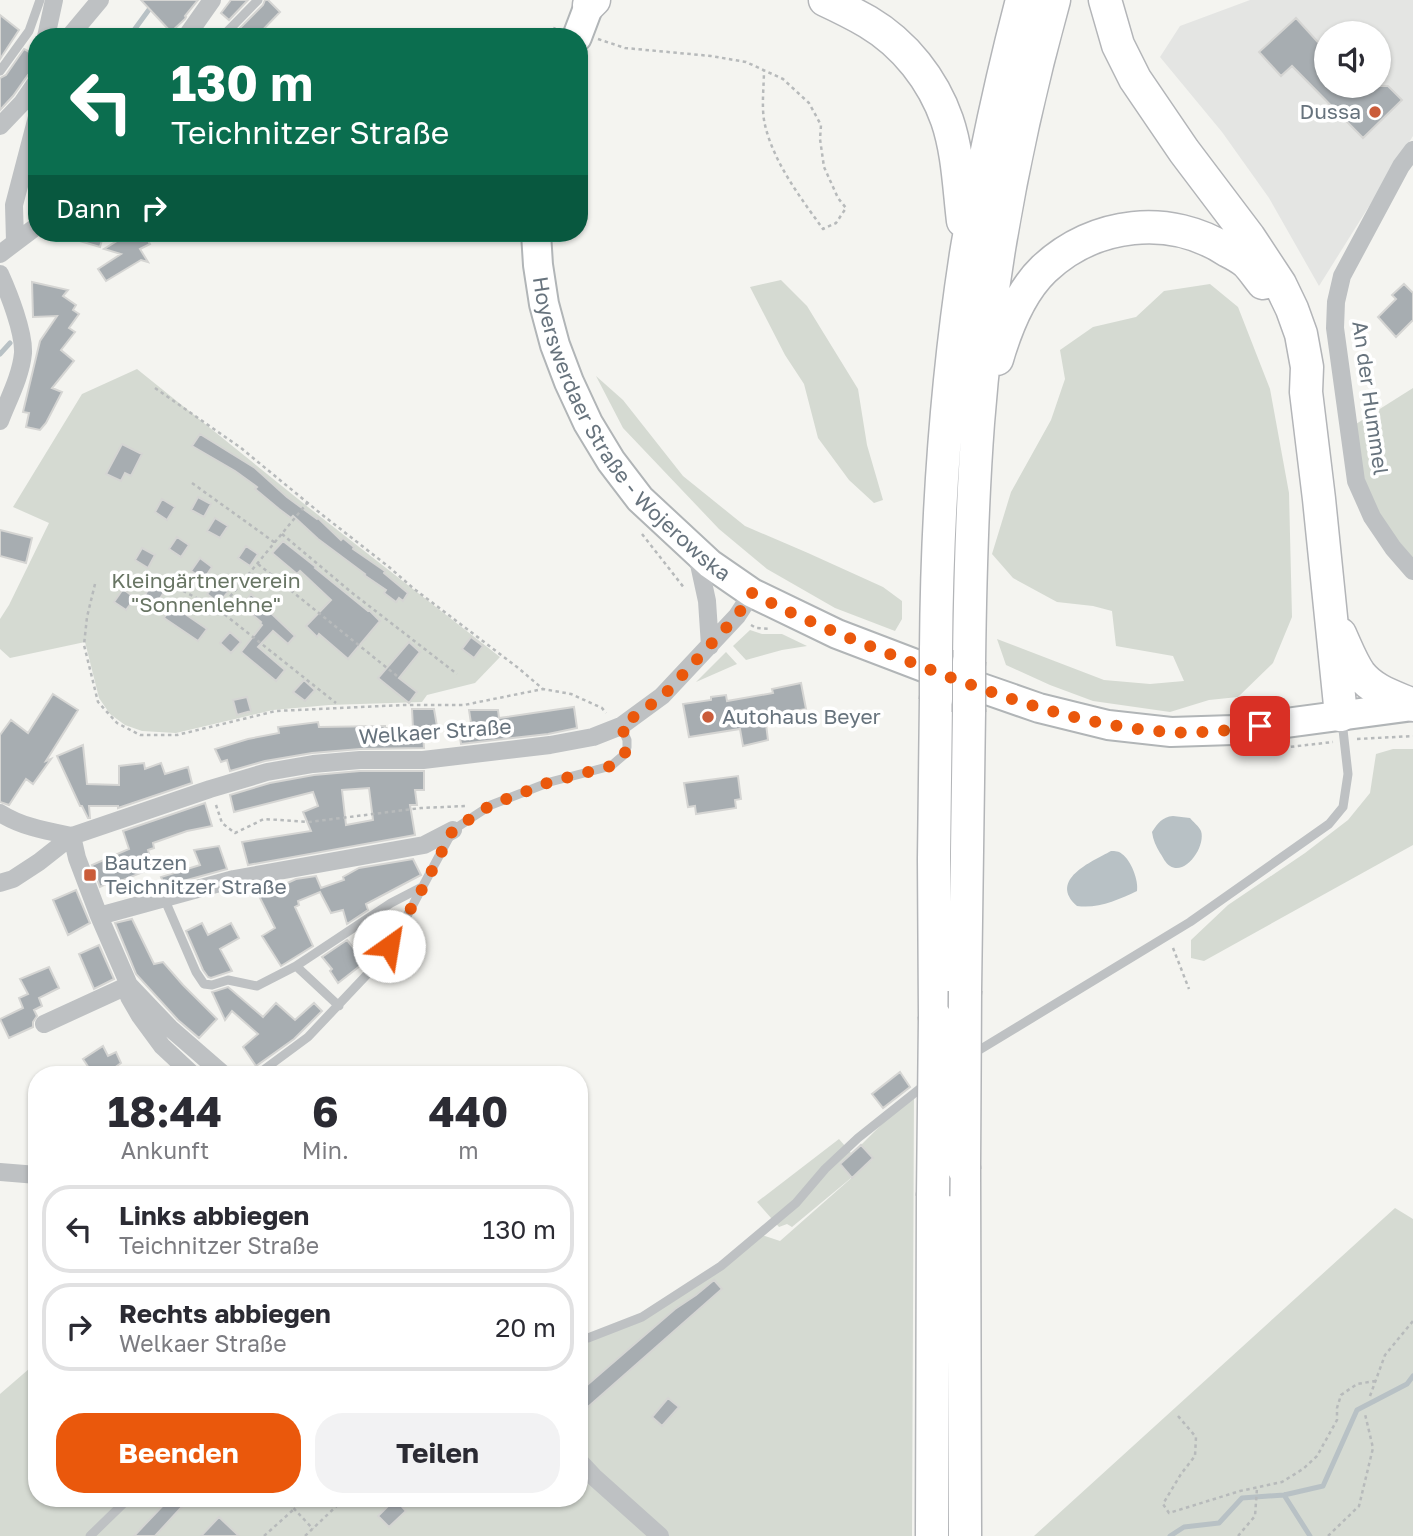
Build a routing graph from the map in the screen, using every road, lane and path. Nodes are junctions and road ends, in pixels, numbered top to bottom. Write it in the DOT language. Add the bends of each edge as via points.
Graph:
graph roads {
  1 [pos="40,0"];
  2 [pos="54,0"];
  3 [pos="100,0"];
  4 [pos="212,0"];
  5 [pos="258,0"];
  6 [pos="825,0"];
  7 [pos="1022,0"];
  8 [pos="1054,0"];
  9 [pos="1105,0"];
  10 [pos="586,15"];
  11 [pos="30,28"];
  12 [pos="48,28"];
  13 [pos="77,28"];
  14 [pos="192,28"];
  15 [pos="231,28"];
  16 [pos="28,32"];
  17 [pos="764,70"];
  18 [pos="0,71"];
  19 [pos="28,94"];
  20 [pos="0,126"];
  21 [pos="1413,150"];
  22 [pos="28,151"];
  23 [pos="28,232"];
  24 [pos="15,241"];
  25 [pos="537,242"];
  26 [pos="966,253"];
  27 [pos="0,254"];
  28 [pos="0,274"];
  29 [pos="4,298"];
  30 [pos="155,388"];
  31 [pos="1306,392"];
  32 [pos="0,421"];
  33 [pos="978,421"];
  34 [pos="192,483"];
  35 [pos="308,502"];
  36 [pos="282,534"];
  37 [pos="275,542"];
  38 [pos="696,552"];
  39 [pos="257,564"];
  40 [pos="146,570"];
  41 [pos="1413,571"];
  42 [pos="95,584"];
  43 [pos="752,593"];
  44 [pos="219,610"];
  45 [pos="1331,618"];
  46 [pos="710,646"];
  47 [pos="457,674"];
  48 [pos="397,676"];
  49 [pos="543,689"];
  50 [pos="336,703"];
  51 [pos="1413,706"];
  52 [pos="1341,715"];
  53 [pos="621,726"];
  54 [pos="210,789"];
  55 [pos="491,805"];
  56 [pos="0,813"];
  57 [pos="453,830"];
  58 [pos="72,836"];
  59 [pos="0,883"];
  60 [pos="424,886"];
  61 [pos="164,898"];
  62 [pos="99,916"];
  63 [pos="1169,934"];
  64 [pos="296,966"];
  65 [pos="130,985"];
  66 [pos="1189,989"];
  67 [pos="338,1006"];
  68 [pos="44,1024"];
  69 [pos="183,1066"];
  70 [pos="214,1066"];
  71 [pos="269,1066"];
  72 [pos="951,1068"];
  73 [pos="940,1075"];
  74 [pos="0,1171"];
  75 [pos="28,1174"];
  76 [pos="1413,1321"];
  77 [pos="588,1338"];
  78 [pos="1375,1381"];
  79 [pos="1370,1396"];
  80 [pos="1365,1414"];
  81 [pos="1178,1416"];
  82 [pos="588,1471"];
  83 [pos="1257,1488"];
  84 [pos="120,1507"];
  85 [pos="336,1507"];
  86 [pos="294,1508"];
  87 [pos="313,1529"];
  88 [pos="657,1533"];
  89 [pos="90,1536"];
  90 [pos="264,1536"];
  91 [pos="305,1536"];
  92 [pos="932,1536"];
  93 [pos="965,1536"];
  94 [pos="1238,1536"];
  95 [pos="1328,1536"];
  1 -- 11 [label="lane"];
  2 -- 12 [label="street"];
  3 -- 13 [label="street"];
  4 -- 14 [label="street"];
  5 -- 15 [label="lane"];
  6 -- 26 [label="highway" via="870,23 899,45 938,96 957,165"];
  7 -- 26 [label="highway"];
  8 -- 33 [label="highway" via="1005,217"];
  9 -- 31 [label="highway" via="1118,45 1135,79 1280,284 1301,334"];
  10 -- 17 [label="path" via="625,48 711,56"];
  16 -- 18 [label="lane"];
  17 -- 17 [label="path" via="783,79 809,103 821,125 824,167 846,208 836,223 823,229 775,156 764,122"];
  19 -- 20 [label="street"];
  21 -- 41 [label="street, An der Hummel" via="1342,276 1335,328 1356,481 1372,517"];
  22 -- 24 [label="street" via="14,205"];
  23 -- 24 [label="street"];
  24 -- 27 [label="street"];
  25 -- 38 [label="main road, Hoyerswerdaer Straße - Wojerowska" via="555,345 588,423 640,499"];
  26 -- 92 [label="highway, bridge" via="953,352 937,573"];
  28 -- 29 [label="street"];
  29 -- 32 [label="street" via="20,330 23,352"];
  30 -- 35 [label="path" via="231,440"];
  31 -- 33 [label="highway" via="1280,314 1268,289 1245,262 1216,243 1187,232 1136,227 1096,236 1043,270 1009,325"];
  31 -- 45 [label="highway"];
  33 -- 93 [label="highway, bridge" via="971,536 965,991"];
  34 -- 37 [label="path"];
  35 -- 36 [label="path"];
  35 -- 49 [label="path"];
  36 -- 37 [label="path"];
  36 -- 47 [label="path"];
  37 -- 39 [label="path"];
  38 -- 43 [label="main road, Hoyerswerdaer Straße - Wojerowska"];
  38 -- 46 [label="street" via="707,601"];
  39 -- 44 [label="path"];
  39 -- 48 [label="path"];
  40 -- 44 [label="path"];
  42 -- 49 [label="path" via="84,645 98,702 117,723 139,735 177,735 276,711 464,705"];
  43 -- 46 [label="street, Welkaer Straße"];
  43 -- 52 [label="main road, Hoyerswerdaer Straße - Wojerowska" via="837,634 947,676 1039,708 1108,724 1171,732 1208,731"];
  44 -- 50 [label="path"];
  45 -- 51 [label="highway" via="1360,674 1371,685"];
  45 -- 52 [label="highway"];
  46 -- 53 [label="street, Welkaer Straße" via="663,696"];
  49 -- 53 [label="path" via="571,694 602,708"];
  51 -- 52 [label="main road, Hoyerswerdaer Straße - Wojerowska"];
  52 -- 63 [label="lane" via="1348,774 1343,807 1329,824"];
  53 -- 54 [label="street, Welkaer Straße" via="550,746 423,760 313,764"];
  53 -- 55 [label="lane" via="627,747 611,766 550,782"];
  54 -- 55 [label="path" via="222,823 235,833 264,819 309,822 421,808"];
  54 -- 58 [label="street, Welkaer Straße"];
  55 -- 57 [label="lane"];
  56 -- 58 [label="street" via="32,828"];
  57 -- 60 [label="lane"];
  57 -- 61 [label="street" via="424,845 234,879"];
  58 -- 59 [label="street" via="39,863"];
  58 -- 62 [label="street"];
  60 -- 64 [label="lane"];
  60 -- 67 [label="lane" via="376,965"];
  61 -- 62 [label="street"];
  61 -- 64 [label="lane" via="204,984 228,981 257,986"];
  62 -- 65 [label="street"];
  63 -- 66 [label="path"];
  63 -- 72 [label="lane"];
  64 -- 67 [label="lane"];
  65 -- 68 [label="street"];
  65 -- 69 [label="street" via="129,997 140,1016"];
  65 -- 70 [label="street"];
  67 -- 71 [label="lane" via="308,1037"];
  73 -- 77 [label="lane" via="858,1138 796,1203 721,1266 642,1317"];
  74 -- 75 [label="street"];
  76 -- 78 [label="path" via="1384,1355"];
  78 -- 79 [label="path"];
  78 -- 83 [label="path" via="1357,1384 1341,1395 1337,1420 1317,1456 1303,1469 1282,1482"];
  80 -- 95 [label="path" via="1373,1448 1359,1506"];
  81 -- 83 [label="path" via="1196,1437 1195,1456 1163,1504 1169,1513"];
  82 -- 88 [label="street"];
  83 -- 94 [label="path" via="1255,1516"];
  84 -- 89 [label="lane"];
  85 -- 87 [label="path"];
  86 -- 87 [label="path"];
  86 -- 90 [label="path"];
  87 -- 91 [label="path"];
}
